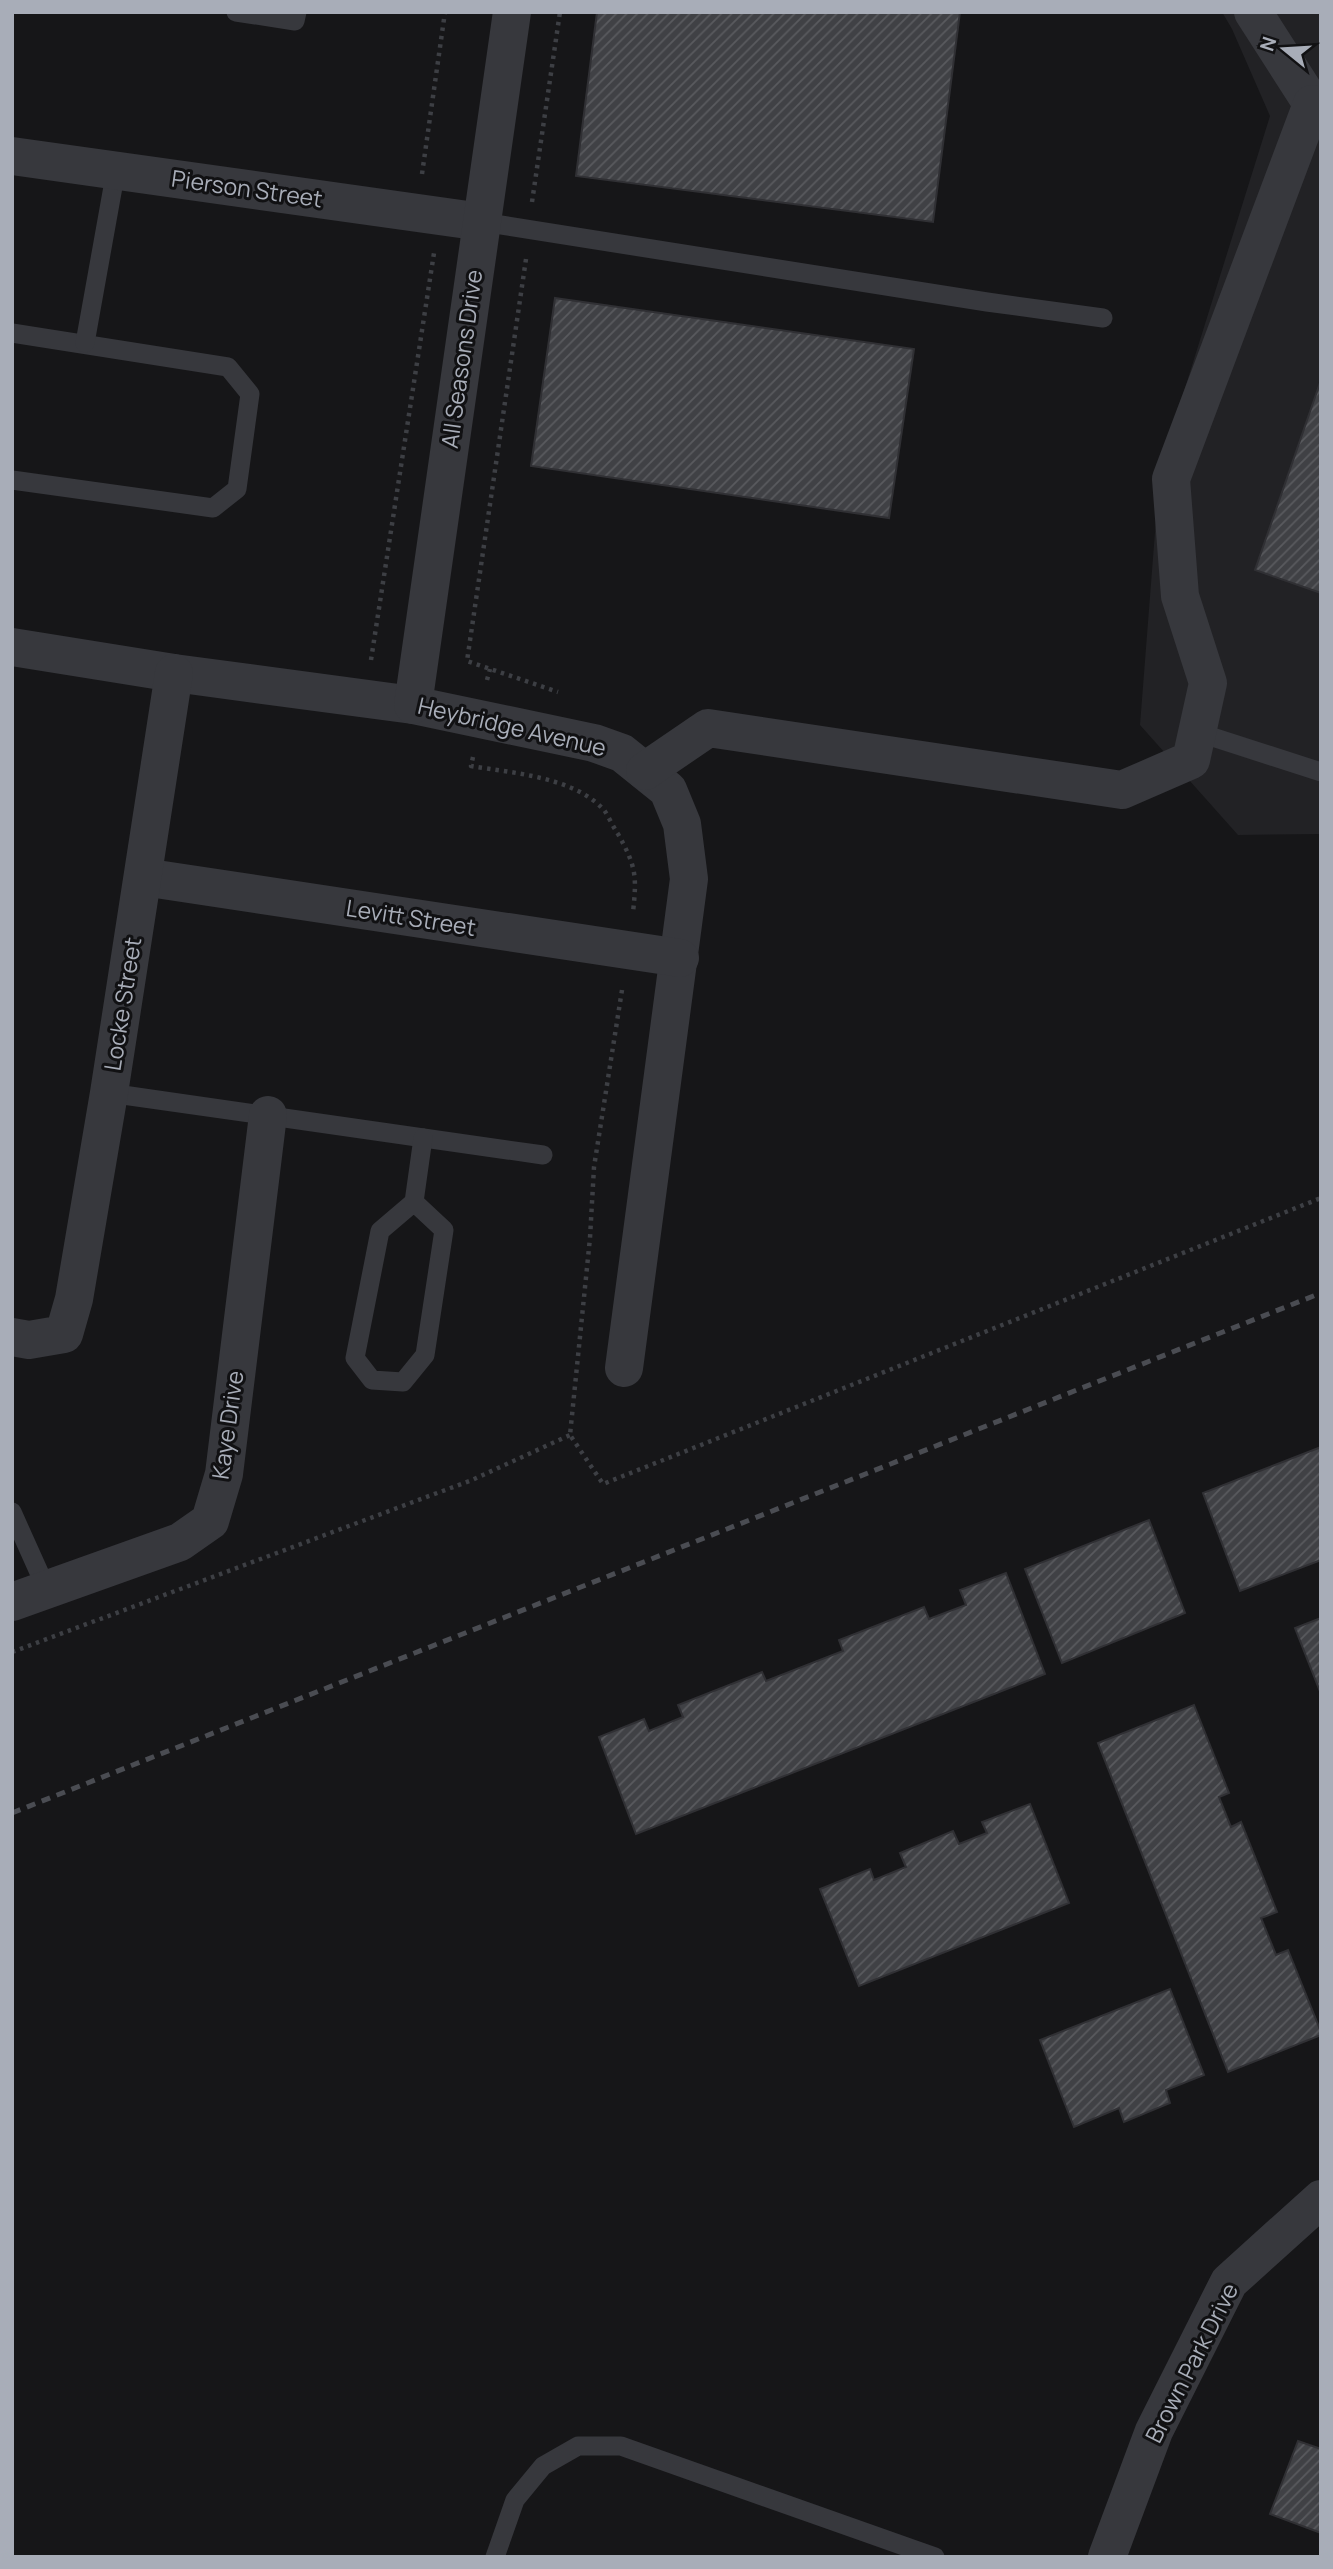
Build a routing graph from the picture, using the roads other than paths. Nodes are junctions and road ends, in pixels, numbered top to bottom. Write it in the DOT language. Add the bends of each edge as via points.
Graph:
graph roads {
  1 [pos="236,12"];
  2 [pos="296,12"];
  3 [pos="512,12"];
  4 [pos="1253,12"];
  5 [pos="1316,106"];
  6 [pos="12,156"];
  7 [pos="116,170"];
  8 [pos="482,222"];
  9 [pos="1103,318"];
  10 [pos="12,333"];
  11 [pos="85,343"];
  12 [pos="12,480"];
  13 [pos="12,647"];
  14 [pos="174,673"];
  15 [pos="413,705"];
  16 [pos="1197,732"];
  17 [pos="645,771"];
  18 [pos="1321,772"];
  19 [pos="142,877"];
  20 [pos="680,958"];
  21 [pos="109,1093"];
  22 [pos="268,1115"];
  23 [pos="423,1138"];
  24 [pos="543,1155"];
  25 [pos="414,1202"];
  26 [pos="12,1337"];
  27 [pos="624,1368"];
  28 [pos="12,1512"];
  29 [pos="30,1596"];
  30 [pos="1321,2199"];
  31 [pos="495,2557"];
  32 [pos="935,2557"];
  33 [pos="1107,2557"];
  1 -- 2 [label="lane" via="295,21"];
  3 -- 8 [label="street, All Seasons Drive"];
  4 -- 5 [label="street"];
  5 -- 16 [label="street" via="1171,479 1180,596 1208,683"];
  6 -- 7 [label="street, Pierson Street"];
  7 -- 8 [label="street, Pierson Street"];
  7 -- 11 [label="lane"];
  8 -- 9 [label="lane"];
  8 -- 15 [label="street, All Seasons Drive"];
  10 -- 11 [label="lane"];
  11 -- 12 [label="lane" via="228,367 250,394 237,489 213,508"];
  13 -- 14 [label="street, Heybridge Avenue"];
  14 -- 15 [label="street, Heybridge Avenue"];
  14 -- 19 [label="street, Locke Street"];
  15 -- 17 [label="street, Heybridge Avenue" via="594,743 622,752"];
  16 -- 17 [label="street" via="1191,760 1122,790 708,728"];
  16 -- 18 [label="lane"];
  17 -- 20 [label="street, Heybridge Avenue" via="668,790 682,824 689,879"];
  19 -- 20 [label="street, Levitt Street"];
  19 -- 21 [label="street, Locke Street"];
  20 -- 27 [label="street, Heybridge Avenue"];
  21 -- 22 [label="lane"];
  21 -- 26 [label="street, Locke Street" via="64,1334 29,1340"];
  22 -- 23 [label="lane"];
  22 -- 29 [label="street, Kaye Drive" via="224,1475 210,1521 180,1542"];
  23 -- 24 [label="lane"];
  23 -- 25 [label="lane"];
  25 -- 25 [label="lane" via="380,1231 355,1358 372,1380 403,1382 425,1355 444,1230"];
  28 -- 29 [label="lane"];
  30 -- 33 [label="street, Brown Park Drive" via="1229,2282 1154,2431"];
  31 -- 32 [label="lane" via="515,2500 543,2466 578,2446 621,2446"];
}
